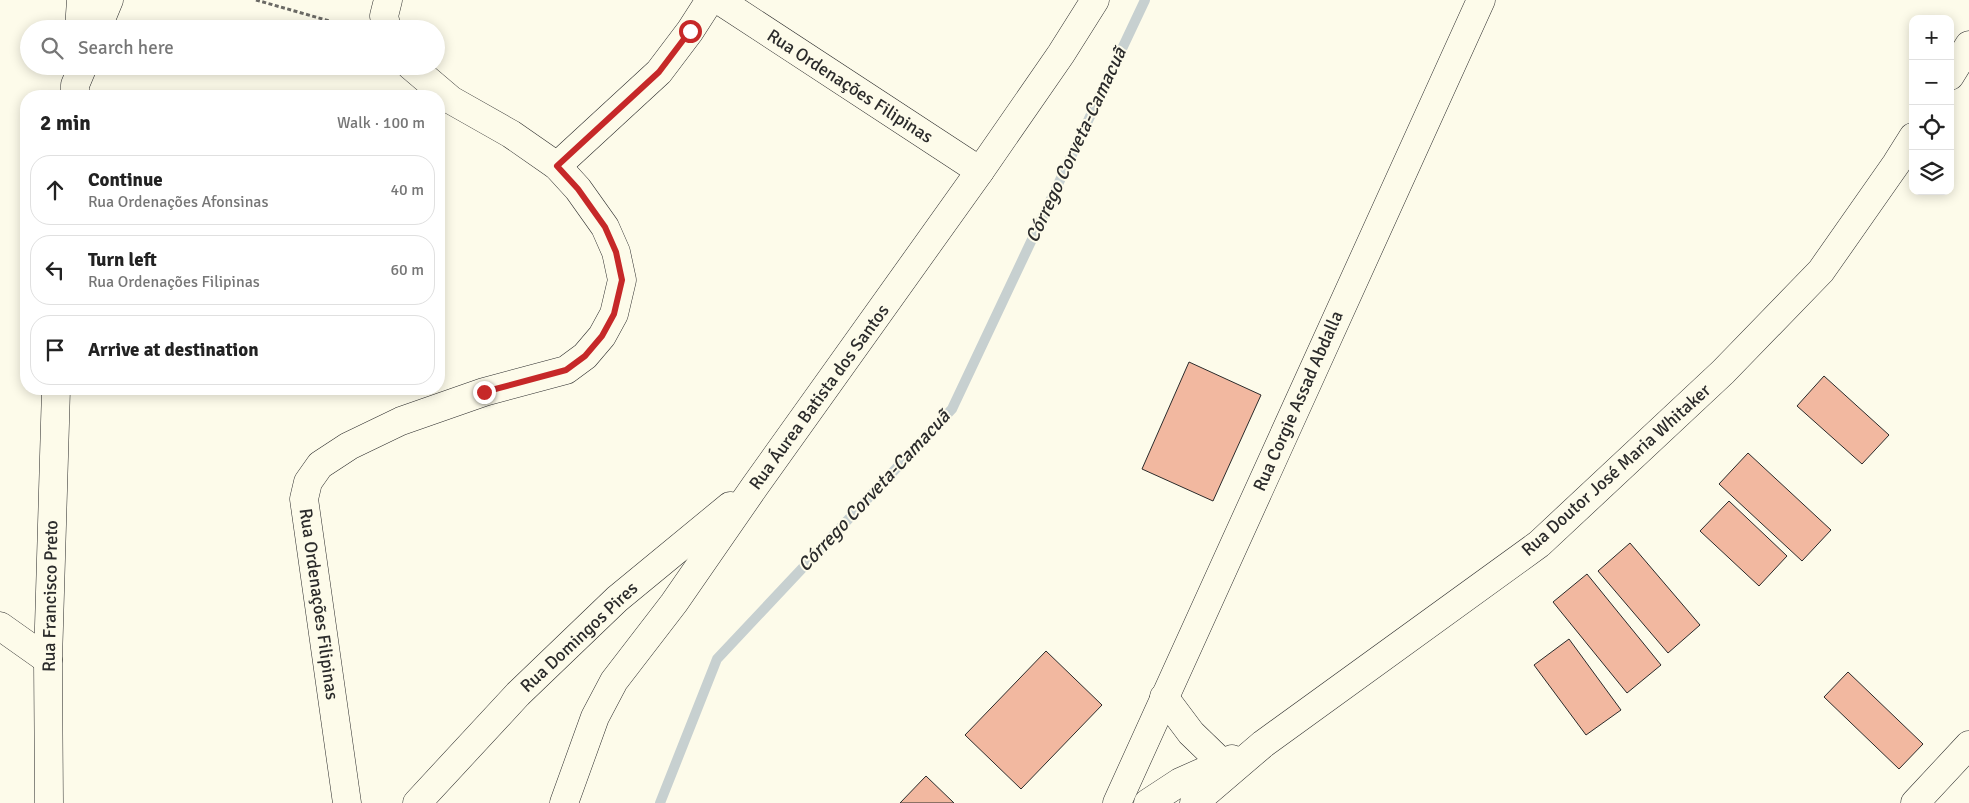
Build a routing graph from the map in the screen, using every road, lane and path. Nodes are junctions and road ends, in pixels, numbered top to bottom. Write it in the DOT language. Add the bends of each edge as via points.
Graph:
graph roads {
  1 [pos="81,0"];
  2 [pos="109,0"];
  3 [pos="256,0"];
  4 [pos="388,0"];
  5 [pos="710,0"];
  6 [pos="719,0"];
  7 [pos="1095,0"];
  8 [pos="1481,0"];
  9 [pos="80,20"];
  10 [pos="101,20"];
  11 [pos="326,20"];
  12 [pos="385,20"];
  13 [pos="1969,45"];
  14 [pos="1954,69"];
  15 [pos="422,75"];
  16 [pos="439,90"];
  17 [pos="445,95"];
  18 [pos="1909,143"];
  19 [pos="557,166"];
  20 [pos="980,171"];
  21 [pos="56,395"];
  22 [pos="755,486"];
  23 [pos="0,626"];
  24 [pos="48,660"];
  25 [pos="1164,697"];
  26 [pos="1263,744"];
  27 [pos="1969,745"];
  28 [pos="1222,763"];
  29 [pos="49,803"];
  30 [pos="347,803"];
  31 [pos="417,803"];
  32 [pos="564,803"];
  33 [pos="1117,803"];
  34 [pos="1148,803"];
  35 [pos="1194,803"];
  36 [pos="1915,803"];
  1 -- 9 [label="street"];
  2 -- 10 [label="street"];
  3 -- 11 [label="path"];
  4 -- 12 [label="street"];
  5 -- 19 [label="street" via="659,72"];
  6 -- 20 [label="street, Rua Ordenações Filipinas"];
  7 -- 20 [label="street, Rua Áurea Batista dos Santos"];
  8 -- 25 [label="street, Rua Corgie Assad Abdalla"];
  13 -- 14 [label="street"];
  15 -- 16 [label="street, Rua Ordenações Filipinas"];
  17 -- 19 [label="street, Rua Ordenações Filipinas"];
  18 -- 26 [label="street, Rua Doutor José Maria Whitaker" via="1821,271 1723,372 1540,544"];
  19 -- 30 [label="street, Rua Ordenações Filipinas" via="605,227 616,252 622,280 614,314 602,336 585,356 566,370 484,392 401,421 349,446 320,466 308,482 304,499"];
  20 -- 22 [label="street, Rua Áurea Batista dos Santos"];
  21 -- 24 [label="street, Rua Francisco Preto"];
  22 -- 31 [label="street, Rua Domingos Pires" via="617,599 518,694"];
  22 -- 32 [label="street, Rua Áurea Batista dos Santos" via="674,603 614,681 595,717"];
  23 -- 24 [label="street"];
  24 -- 29 [label="street, Rua Francisco Preto"];
  25 -- 28 [label="street" via="1191,733"];
  25 -- 33 [label="street, Rua Corgie Assad Abdalla"];
  26 -- 28 [label="street, Rua Doutor José Maria Whitaker"];
  26 -- 35 [label="street, Rua Doutor José Maria Whitaker"];
  27 -- 36 [label="street"];
  28 -- 34 [label="street, Rua Doutor José Maria Whitaker" via="1180,782"];
}
